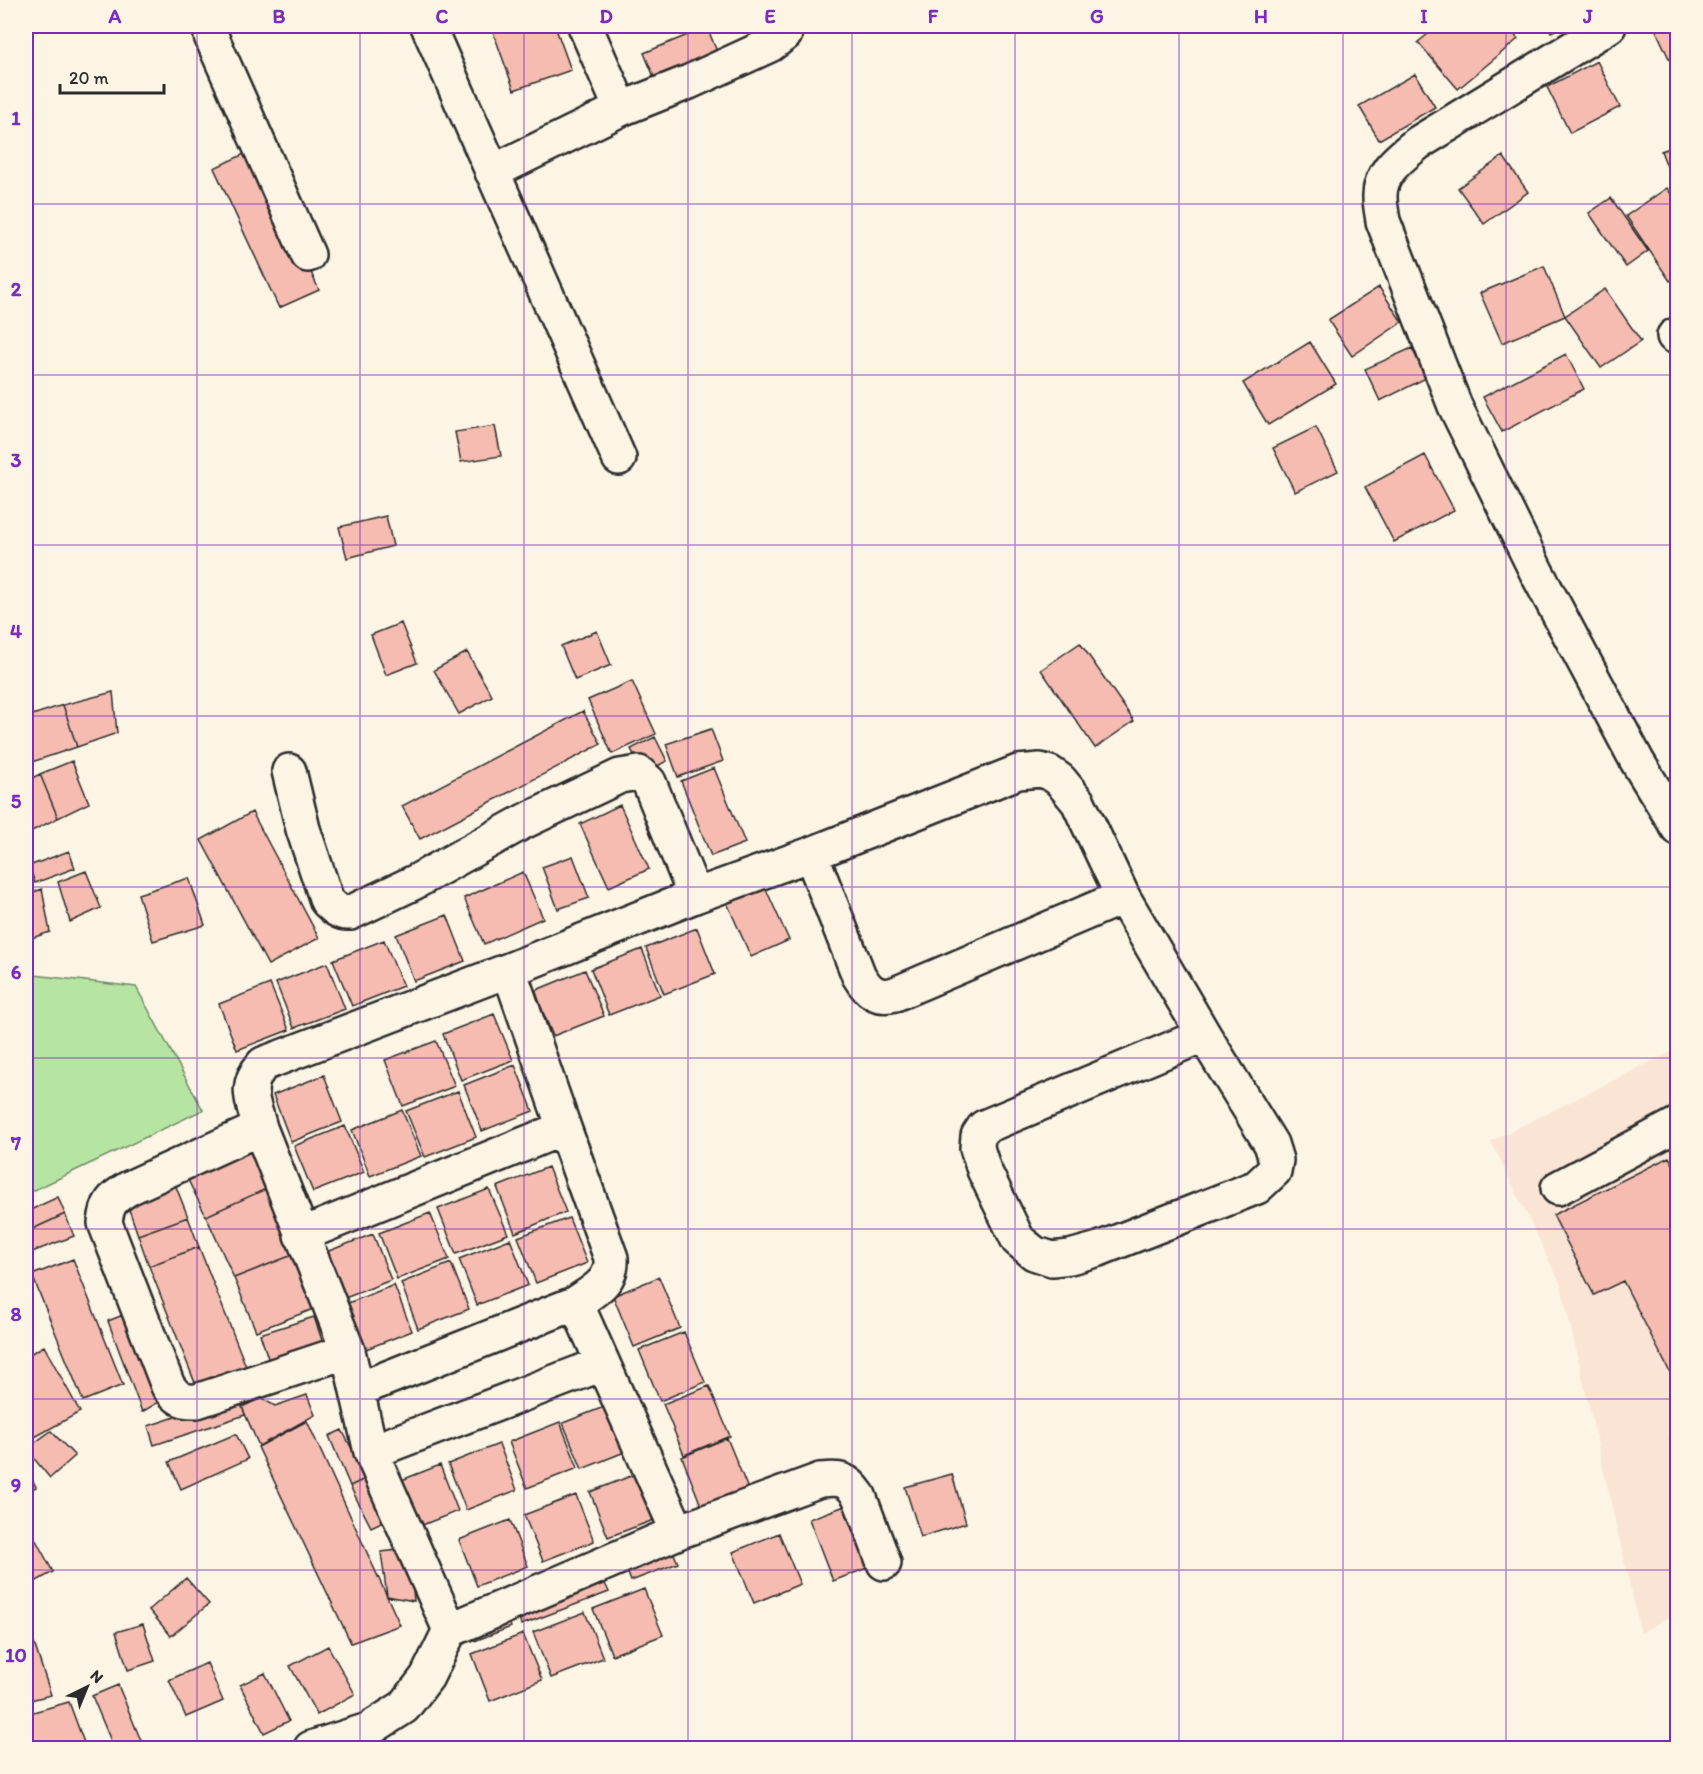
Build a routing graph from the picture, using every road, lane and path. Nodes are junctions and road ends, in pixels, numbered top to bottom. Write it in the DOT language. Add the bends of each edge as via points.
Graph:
graph roads {
  1 [pos="428,26"];
  2 [pos="585,26"];
  3 [pos="1609,26"];
  4 [pos="791,28"];
  5 [pos="218,29"];
  6 [pos="621,109"];
  7 [pos="492,172"];
  8 [pos="308,255"];
  9 [pos="619,458"];
  10 [pos="289,771"];
  11 [pos="1677,828"];
  12 [pos="810,854"];
  13 [pos="695,896"];
  14 [pos="1123,897"];
  15 [pos="509,970"];
  16 [pos="1204,1035"];
  17 [pos="1677,1124"];
  18 [pos="260,1128"];
  19 [pos="564,1128"];
  20 [pos="1558,1188"];
  21 [pos="301,1235"];
  22 [pos="576,1303"];
  23 [pos="348,1351"];
  24 [pos="602,1364"];
  25 [pos="357,1390"];
  26 [pos="371,1452"];
  27 [pos="678,1533"];
  28 [pos="884,1563"];
  29 [pos="450,1630"];
  30 [pos="311,1749"];
  1 -- 7 [label="street"];
  2 -- 6 [label="street"];
  3 -- 11 [label="street" via="1418,142 1385,173 1380,195 1383,221 1455,406 1537,573"];
  4 -- 6 [label="street" via="770,45"];
  5 -- 8 [label="street"];
  6 -- 7 [label="street"];
  7 -- 9 [label="street"];
  10 -- 13 [label="street" via="327,901 344,914 415,882 523,822 631,773 639,773 649,782"];
  12 -- 13 [label="street"];
  12 -- 14 [label="street" via="1018,772 1040,770 1060,780 1078,802"];
  12 -- 14 [label="street" via="859,976 874,994 888,996"];
  13 -- 15 [label="street"];
  14 -- 16 [label="street"];
  15 -- 18 [label="street" via="263,1064 251,1082"];
  15 -- 19 [label="street"];
  16 -- 16 [label="street" via="984,1127 977,1148 1018,1240 1034,1253 1052,1259 1070,1257 1257,1187 1274,1171 1276,1160 1271,1144"];
  17 -- 20 [label="street"];
  18 -- 21 [label="street"];
  18 -- 23 [label="street" via="129,1188 106,1209 105,1223 168,1386 184,1402 197,1401"];
  19 -- 21 [label="street"];
  19 -- 22 [label="street" via="611,1266 604,1283"];
  21 -- 23 [label="street"];
  22 -- 24 [label="street"];
  22 -- 25 [label="street"];
  23 -- 25 [label="street"];
  24 -- 26 [label="street"];
  24 -- 27 [label="street"];
  25 -- 26 [label="street"];
  26 -- 29 [label="street"];
  27 -- 28 [label="street" via="820,1480 835,1478 852,1486 858,1496"];
  27 -- 29 [label="street"];
  29 -- 30 [label="street" via="427,1677 404,1707 368,1730"];
}
